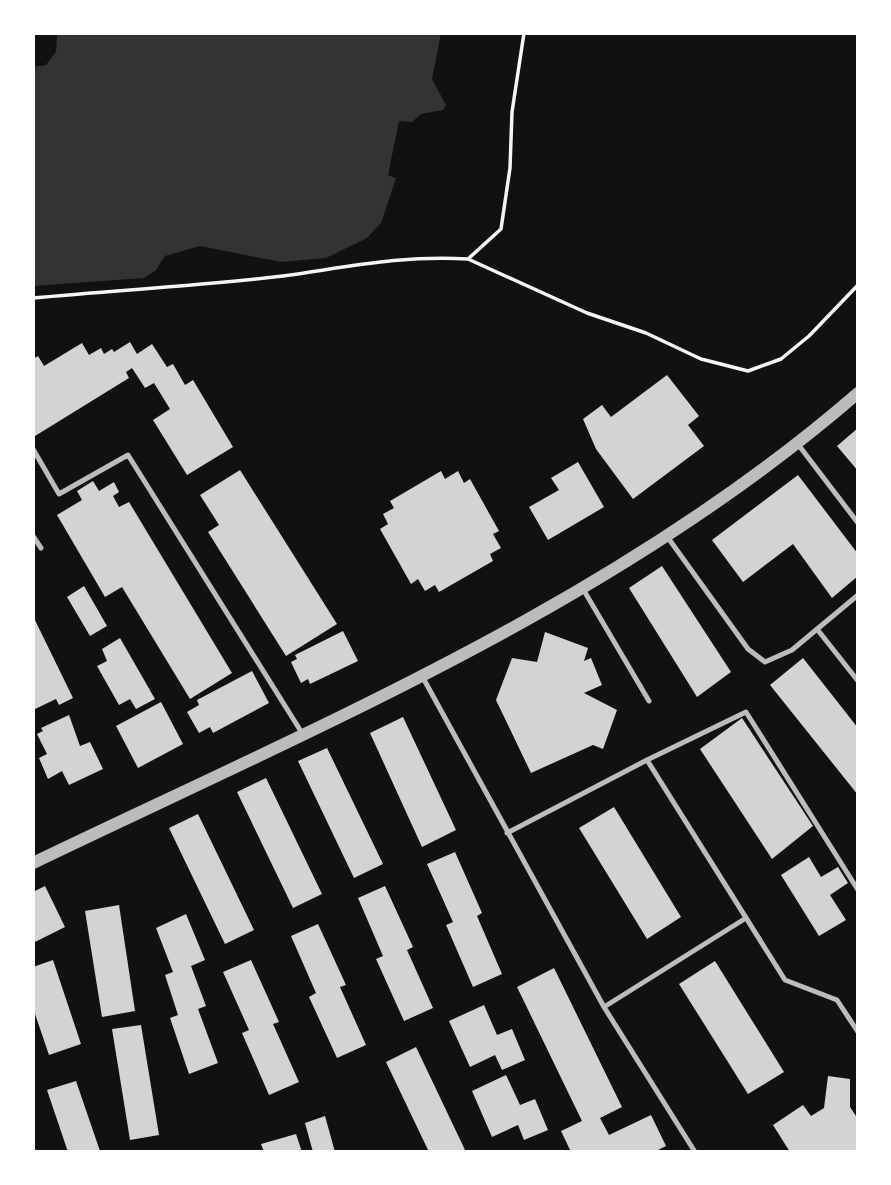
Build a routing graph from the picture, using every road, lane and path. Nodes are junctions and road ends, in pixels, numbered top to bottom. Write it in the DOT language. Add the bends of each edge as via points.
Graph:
graph roads {
  1 [pos="524,33"];
  2 [pos="468,259"];
  3 [pos="858,285"];
  4 [pos="33,298"];
  5 [pos="858,393"];
  6 [pos="797,443"];
  7 [pos="33,449"];
  8 [pos="858,523"];
  9 [pos="666,535"];
  10 [pos="33,536"];
  11 [pos="41,548"];
  12 [pos="582,587"];
  13 [pos="858,595"];
  14 [pos="817,629"];
  15 [pos="422,676"];
  16 [pos="858,681"];
  17 [pos="649,701"];
  18 [pos="303,734"];
  19 [pos="647,760"];
  20 [pos="507,833"];
  21 [pos="33,863"];
  22 [pos="858,890"];
  23 [pos="746,918"];
  24 [pos="604,1007"];
  25 [pos="858,1032"];
  26 [pos="695,1152"];
  1 -- 2 [label="path" via="501,229"];
  2 -- 3 [label="path" via="701,359 748,371 781,359 809,337"];
  2 -- 4 [label="path" via="427,256 283,275"];
  5 -- 6 [label="street"];
  6 -- 8 [label="lane"];
  6 -- 9 [label="street"];
  7 -- 18 [label="lane" via="59,494 128,455"];
  9 -- 12 [label="street"];
  9 -- 14 [label="lane" via="748,649 765,662 792,650"];
  10 -- 11 [label="lane"];
  12 -- 15 [label="street"];
  12 -- 17 [label="lane"];
  13 -- 14 [label="lane"];
  14 -- 16 [label="lane"];
  15 -- 18 [label="street"];
  15 -- 20 [label="lane"];
  18 -- 21 [label="street"];
  19 -- 20 [label="lane"];
  19 -- 22 [label="lane" via="746,712"];
  19 -- 23 [label="lane"];
  20 -- 24 [label="lane"];
  23 -- 24 [label="lane"];
  23 -- 25 [label="lane" via="785,981 837,1000"];
  24 -- 26 [label="lane"];
}
